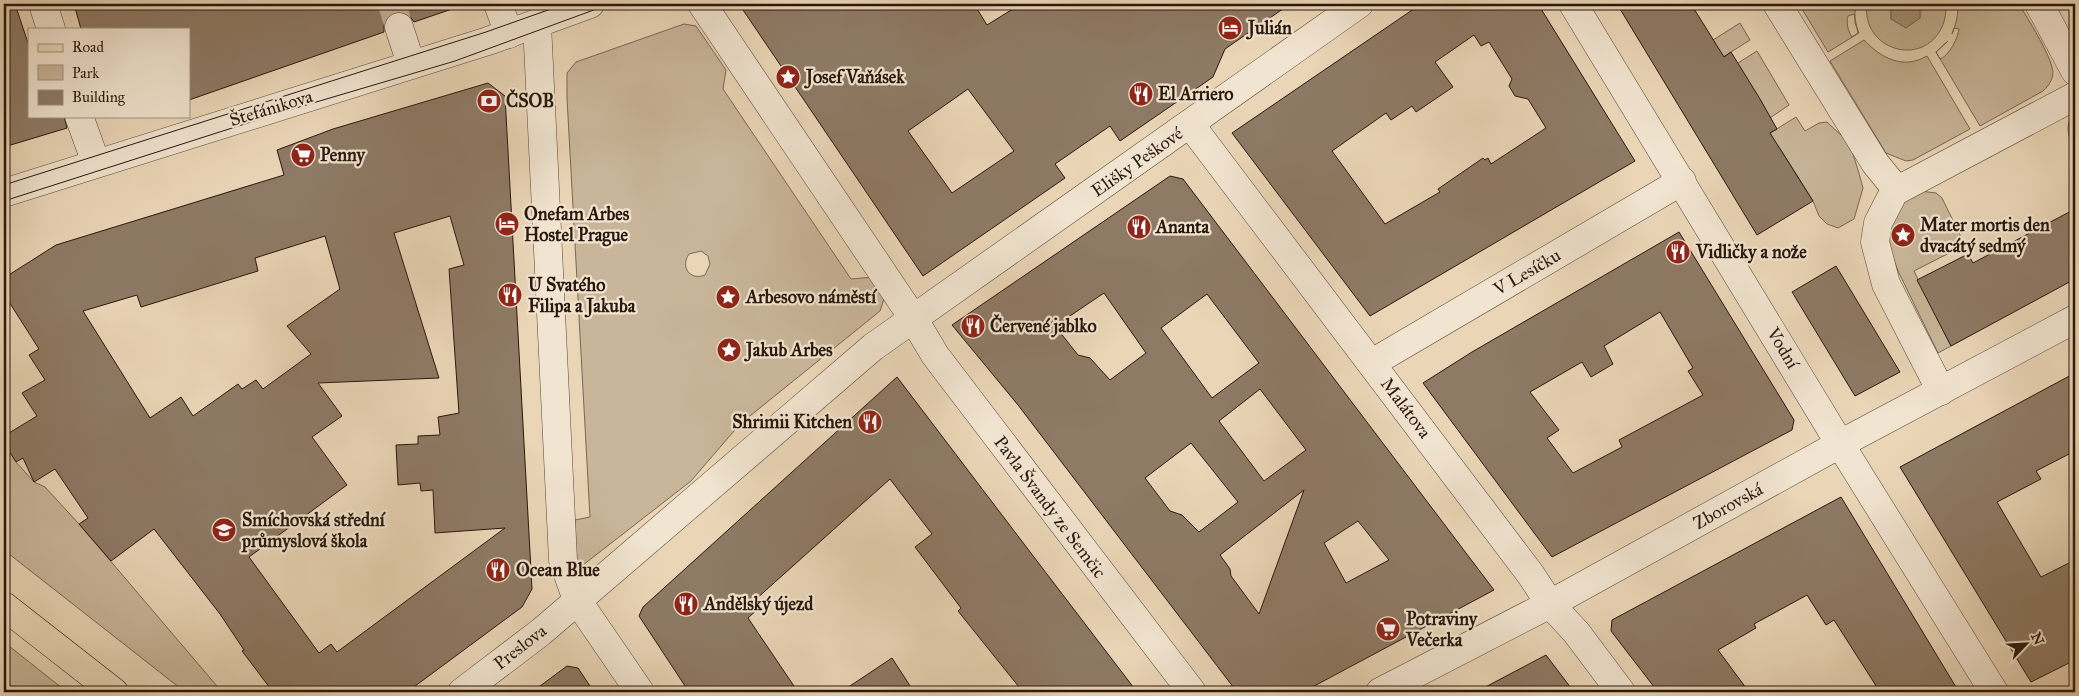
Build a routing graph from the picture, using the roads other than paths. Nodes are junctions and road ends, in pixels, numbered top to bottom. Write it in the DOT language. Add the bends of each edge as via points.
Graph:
graph roads {
  1 [pos="43,4"];
  2 [pos="498,4"];
  3 [pos="590,4"];
  4 [pos="702,4"];
  5 [pos="1359,4"];
  6 [pos="1573,4"];
  7 [pos="1777,4"];
  8 [pos="2038,4"];
  9 [pos="537,24"];
  10 [pos="399,27"];
  11 [pos="51,28"];
  12 [pos="509,34"];
  13 [pos="411,64"];
  14 [pos="2075,71"];
  15 [pos="2075,96"];
  16 [pos="80,118"];
  17 [pos="1190,124"];
  18 [pos="96,163"];
  19 [pos="1682,181"];
  20 [pos="1897,190"];
  21 [pos="4,193"];
  22 [pos="913,318"];
  23 [pos="2075,319"];
  24 [pos="1372,363"];
  25 [pos="1941,391"];
  26 [pos="1840,444"];
  27 [pos="577,600"];
  28 [pos="1550,604"];
  29 [pos="4,606"];
  30 [pos="114,692"];
  31 [pos="462,692"];
  32 [pos="640,692"];
  33 [pos="1192,692"];
  34 [pos="1380,692"];
  35 [pos="1620,692"];
  36 [pos="1994,692"];
  1 -- 11 [label="street"];
  2 -- 12 [label="street"];
  3 -- 9 [label="street"];
  4 -- 22 [label="street"];
  5 -- 17 [label="street, Elišky Peškové"];
  6 -- 19 [label="street, Vodní"];
  7 -- 20 [label="street" via="1875,163"];
  8 -- 14 [label="street"];
  9 -- 12 [label="street, Štefánikova"];
  9 -- 27 [label="street" via="563,560"];
  10 -- 13 [label="street"];
  12 -- 13 [label="street, Štefánikova"];
  13 -- 18 [label="street, Štefánikova"];
  15 -- 20 [label="street"];
  16 -- 18 [label="street"];
  17 -- 22 [label="street, Elišky Peškové"];
  17 -- 24 [label="street, Malátova"];
  18 -- 21 [label="street, Štefánikova"];
  19 -- 24 [label="street, V Lesíčku"];
  19 -- 26 [label="street, Vodní"];
  20 -- 25 [label="street" via="1878,224 1875,242 1886,284"];
  22 -- 27 [label="street" via="873,347"];
  22 -- 33 [label="street, Pavla Švandy ze Semčic" via="935,355"];
  23 -- 25 [label="street, Zborovská"];
  24 -- 28 [label="street, Malátova"];
  25 -- 26 [label="street, Zborovská"];
  26 -- 28 [label="street, Zborovská"];
  26 -- 36 [label="street, Vodní"];
  27 -- 31 [label="street, Preslova"];
  27 -- 32 [label="street"];
  28 -- 34 [label="street, Zborovská"];
  28 -- 35 [label="street, Malátova" via="1576,632"];
  29 -- 30 [label="main road"];
}
